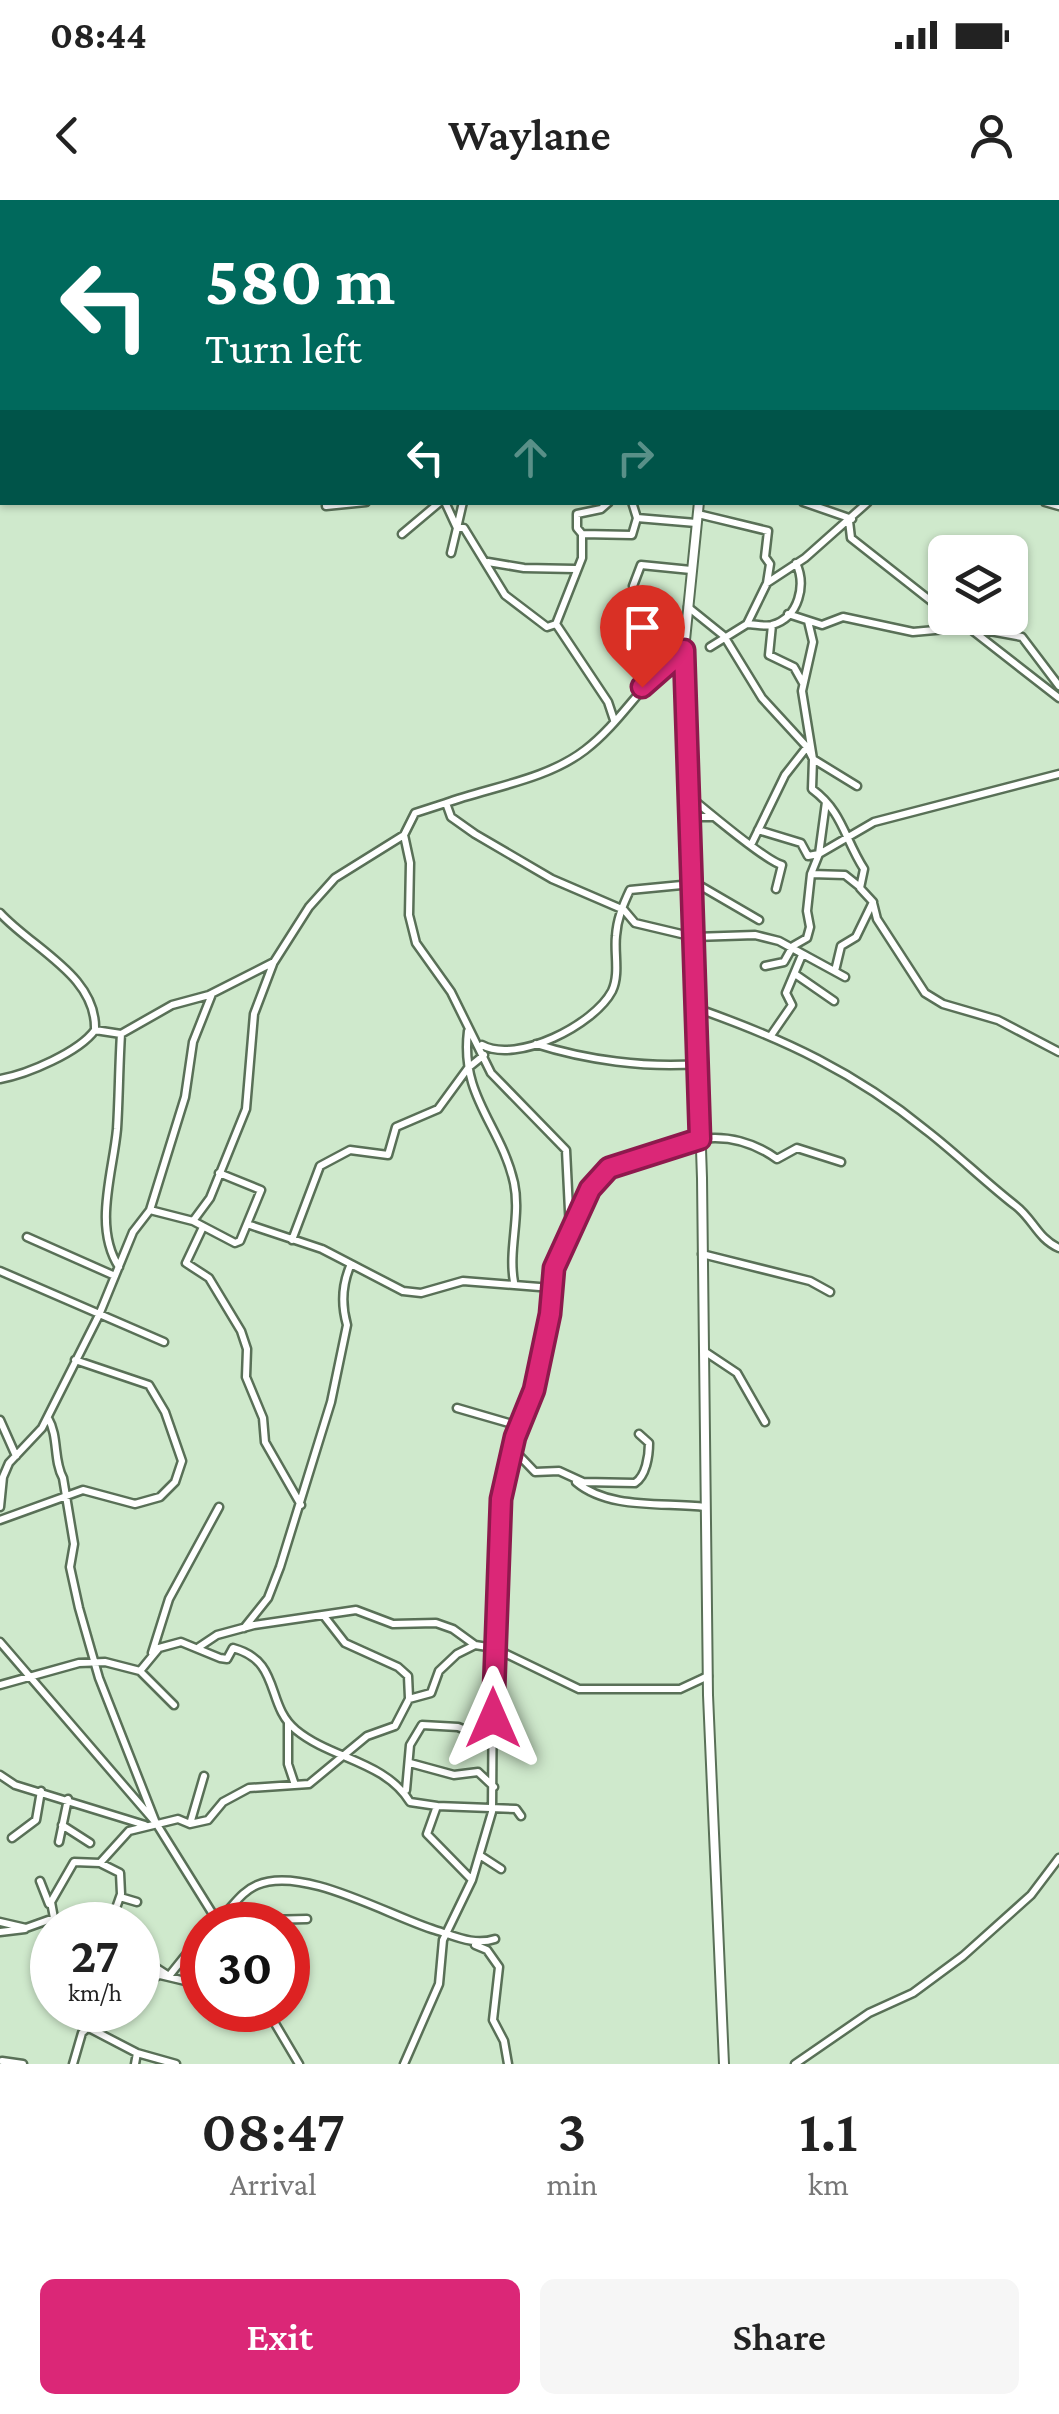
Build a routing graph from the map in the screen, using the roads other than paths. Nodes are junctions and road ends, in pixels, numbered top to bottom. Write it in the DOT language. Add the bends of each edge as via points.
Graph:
graph roads {
  1 [pos="336,505"];
  2 [pos="438,505"];
  3 [pos="444,505"];
  4 [pos="462,505"];
  5 [pos="606,505"];
  6 [pos="633,505"];
  7 [pos="699,505"];
  8 [pos="811,505"];
  9 [pos="865,505"];
  10 [pos="326,506"];
  11 [pos="636,518"];
  12 [pos="697,519"];
  13 [pos="850,520"];
  14 [pos="457,528"];
  15 [pos="402,534"];
  16 [pos="582,534"];
  17 [pos="450,553"];
  18 [pos="488,562"];
  19 [pos="796,563"];
  20 [pos="575,569"];
  21 [pos="691,570"];
  22 [pos="766,583"];
  23 [pos="634,586"];
  24 [pos="928,599"];
  25 [pos="688,606"];
  26 [pos="788,614"];
  27 [pos="808,621"];
  28 [pos="556,624"];
  29 [pos="747,624"];
  30 [pos="772,625"];
  31 [pos="686,626"];
  32 [pos="928,631"];
  33 [pos="664,633"];
  34 [pos="978,635"];
  35 [pos="1011,635"];
  36 [pos="724,636"];
  37 [pos="710,648"];
  38 [pos="684,650"];
  39 [pos="803,684"];
  40 [pos="1059,686"];
  41 [pos="1059,698"];
  42 [pos="614,720"];
  43 [pos="806,747"];
  44 [pos="813,759"];
  45 [pos="1059,774"];
  46 [pos="858,786"];
  47 [pos="690,797"];
  48 [pos="826,802"];
  49 [pos="446,804"];
  50 [pos="714,817"];
  51 [pos="690,824"];
  52 [pos="758,830"];
  53 [pos="404,835"];
  54 [pos="848,839"];
  55 [pos="752,844"];
  56 [pos="819,854"];
  57 [pos="811,874"];
  58 [pos="692,882"];
  59 [pos="776,888"];
  60 [pos="860,888"];
  61 [pos="873,902"];
  62 [pos="622,909"];
  63 [pos="0,913"];
  64 [pos="759,920"];
  65 [pos="694,937"];
  66 [pos="792,946"];
  67 [pos="802,955"];
  68 [pos="274,962"];
  69 [pos="765,966"];
  70 [pos="835,971"];
  71 [pos="795,974"];
  72 [pos="845,977"];
  73 [pos="212,993"];
  74 [pos="834,1000"];
  75 [pos="696,1008"];
  76 [pos="468,1029"];
  77 [pos="95,1030"];
  78 [pos="122,1034"];
  79 [pos="772,1034"];
  80 [pos="477,1043"];
  81 [pos="535,1044"];
  82 [pos="1059,1052"];
  83 [pos="484,1055"];
  84 [pos="698,1064"];
  85 [pos="468,1068"];
  86 [pos="0,1079"];
  87 [pos="700,1139"];
  88 [pos="842,1162"];
  89 [pos="220,1174"];
  90 [pos="150,1210"];
  91 [pos="193,1222"];
  92 [pos="247,1224"];
  93 [pos="204,1227"];
  94 [pos="570,1231"];
  95 [pos="27,1238"];
  96 [pos="292,1240"];
  97 [pos="1059,1248"];
  98 [pos="702,1254"];
  99 [pos="351,1264"];
  100 [pos="119,1267"];
  101 [pos="0,1271"];
  102 [pos="116,1276"];
  103 [pos="514,1283"];
  104 [pos="552,1288"];
  105 [pos="830,1292"];
  106 [pos="99,1315"];
  107 [pos="164,1342"];
  108 [pos="703,1351"];
  109 [pos="75,1360"];
  110 [pos="457,1408"];
  111 [pos="48,1418"];
  112 [pos="0,1420"];
  113 [pos="765,1422"];
  114 [pos="519,1426"];
  115 [pos="639,1434"];
  116 [pos="512,1448"];
  117 [pos="16,1456"];
  118 [pos="572,1478"];
  119 [pos="66,1496"];
  120 [pos="301,1505"];
  121 [pos="218,1507"];
  122 [pos="705,1507"];
  123 [pos="0,1508"];
  124 [pos="0,1520"];
  125 [pos="323,1616"];
  126 [pos="244,1628"];
  127 [pos="0,1642"];
  128 [pos="475,1646"];
  129 [pos="198,1648"];
  130 [pos="494,1648"];
  131 [pos="152,1654"];
  132 [pos="96,1665"];
  133 [pos="140,1671"];
  134 [pos="29,1675"];
  135 [pos="708,1676"];
  136 [pos="0,1685"];
  137 [pos="409,1699"];
  138 [pos="174,1704"];
  139 [pos="288,1722"];
  140 [pos="494,1741"];
  141 [pos="342,1757"];
  142 [pos="410,1763"];
  143 [pos="0,1774"];
  144 [pos="204,1776"];
  145 [pos="295,1785"];
  146 [pos="494,1787"];
  147 [pos="41,1791"];
  148 [pos="405,1793"];
  149 [pos="68,1799"];
  150 [pos="437,1806"];
  151 [pos="492,1810"];
  152 [pos="521,1816"];
  153 [pos="156,1824"];
  154 [pos="190,1824"];
  155 [pos="62,1825"];
  156 [pos="146,1826"];
  157 [pos="12,1838"];
  158 [pos="59,1842"];
  159 [pos="90,1843"];
  160 [pos="481,1856"];
  161 [pos="1059,1858"];
  162 [pos="100,1862"];
  163 [pos="501,1869"];
  164 [pos="472,1880"];
  165 [pos="40,1882"];
  166 [pos="120,1897"];
  167 [pos="47,1902"];
  168 [pos="54,1902"];
  169 [pos="118,1902"];
  170 [pos="136,1902"];
  171 [pos="204,1902"];
  172 [pos="238,1902"];
  173 [pos="0,1922"];
  174 [pos="30,1927"];
  175 [pos="26,1928"];
  176 [pos="0,1932"];
  177 [pos="446,1934"];
  178 [pos="495,1939"];
  179 [pos="180,1963"];
  180 [pos="160,1970"];
  181 [pos="160,1976"];
  182 [pos="170,1976"];
  183 [pos="180,1979"];
  184 [pos="85,2032"];
  185 [pos="96,2032"];
  186 [pos="280,2032"];
  187 [pos="138,2054"];
  188 [pos="2,2061"];
  189 [pos="23,2064"];
  190 [pos="73,2064"];
  191 [pos="135,2064"];
  192 [pos="176,2064"];
  193 [pos="299,2064"];
  194 [pos="404,2064"];
  195 [pos="508,2064"];
  196 [pos="724,2064"];
  197 [pos="796,2064"];
  1 -- 10 [label="street"];
  2 -- 15 [label="street"];
  3 -- 14 [label="street"];
  4 -- 14 [label="street"];
  5 -- 16 [label="street" via="578,514"];
  6 -- 11 [label="street"];
  7 -- 12 [label="street"];
  8 -- 13 [label="street"];
  9 -- 13 [label="street"];
  11 -- 12 [label="street"];
  11 -- 16 [label="street" via="632,535"];
  12 -- 21 [label="street"];
  12 -- 22 [label="street" via="768,531"];
  13 -- 19 [label="street"];
  13 -- 24 [label="street" via="851,538"];
  14 -- 17 [label="street"];
  14 -- 18 [label="street" via="464,528"];
  16 -- 20 [label="street"];
  18 -- 20 [label="street"];
  18 -- 28 [label="street" via="514,603 544,625"];
  19 -- 22 [label="street"];
  19 -- 26 [label="street" via="804,578"];
  20 -- 28 [label="street"];
  21 -- 23 [label="street" via="641,565"];
  21 -- 25 [label="street"];
  22 -- 29 [label="street"];
  25 -- 31 [label="street"];
  25 -- 36 [label="street"];
  26 -- 27 [label="street"];
  26 -- 30 [label="street"];
  27 -- 32 [label="street" via="822,625 843,617"];
  27 -- 39 [label="street" via="813,642"];
  28 -- 42 [label="street"];
  29 -- 30 [label="street"];
  29 -- 36 [label="street"];
  30 -- 39 [label="street" via="769,655 794,666"];
  31 -- 33 [label="street"];
  31 -- 38 [label="street"];
  34 -- 41 [label="street"];
  35 -- 40 [label="street" via="1022,637"];
  36 -- 37 [label="street"];
  36 -- 43 [label="street" via="762,698"];
  38 -- 42 [label="street"];
  38 -- 47 [label="street"];
  39 -- 44 [label="street"];
  42 -- 49 [label="street" via="587,749 541,774"];
  43 -- 44 [label="street"];
  43 -- 52 [label="street"];
  44 -- 46 [label="street"];
  44 -- 48 [label="street" via="812,789"];
  45 -- 54 [label="street" via="874,822"];
  47 -- 50 [label="street"];
  47 -- 51 [label="street"];
  48 -- 54 [label="street"];
  48 -- 56 [label="street"];
  49 -- 53 [label="street" via="415,813"];
  49 -- 62 [label="street" via="451,818 475,834 552,879"];
  50 -- 51 [label="street"];
  50 -- 55 [label="street"];
  51 -- 58 [label="street"];
  52 -- 55 [label="street"];
  52 -- 56 [label="street" via="800,844 806,855"];
  53 -- 68 [label="street" via="336,878"];
  53 -- 76 [label="street" via="416,943"];
  54 -- 56 [label="street"];
  54 -- 60 [label="street" via="864,868"];
  55 -- 59 [label="street" via="782,865"];
  56 -- 57 [label="street"];
  57 -- 60 [label="street" via="845,876"];
  57 -- 66 [label="street" via="810,927 802,944"];
  58 -- 62 [label="street" via="632,887"];
  58 -- 64 [label="street"];
  58 -- 65 [label="street"];
  60 -- 61 [label="street"];
  61 -- 70 [label="street" via="856,938 841,946"];
  61 -- 82 [label="street" via="877,919 925,992"];
  62 -- 65 [label="street" via="635,923"];
  62 -- 81 [label="street" via="613,989 588,1017"];
  63 -- 77 [label="street" via="85,988 96,1012"];
  65 -- 66 [label="street" via="756,935"];
  65 -- 75 [label="street"];
  66 -- 67 [label="street"];
  66 -- 69 [label="street" via="784,962"];
  67 -- 70 [label="street"];
  67 -- 71 [label="street"];
  68 -- 73 [label="street"];
  68 -- 89 [label="street" via="254,1014 246,1110"];
  70 -- 72 [label="street"];
  71 -- 74 [label="street"];
  71 -- 79 [label="street" via="786,993 792,1005"];
  73 -- 78 [label="street" via="172,1005"];
  73 -- 90 [label="street"];
  75 -- 79 [label="street"];
  75 -- 84 [label="street"];
  76 -- 80 [label="street"];
  76 -- 85 [label="street"];
  77 -- 78 [label="street"];
  77 -- 86 [label="street" via="76,1049"];
  78 -- 100 [label="street" via="106,1190 110,1253"];
  79 -- 97 [label="street" via="905,1114"];
  80 -- 81 [label="street" via="505,1052"];
  80 -- 83 [label="street"];
  81 -- 84 [label="street" via="664,1067"];
  83 -- 85 [label="street"];
  83 -- 94 [label="street" via="491,1074 566,1150"];
  84 -- 87 [label="street"];
  85 -- 96 [label="street" via="438,1109 396,1127 388,1155 350,1150 320,1166"];
  85 -- 103 [label="street" via="514,1184"];
  87 -- 88 [label="street" via="760,1146 777,1159 797,1148"];
  87 -- 94 [label="street" via="609,1168 590,1189"];
  87 -- 98 [label="street"];
  89 -- 91 [label="street"];
  89 -- 92 [label="street" via="261,1190"];
  90 -- 91 [label="street"];
  90 -- 100 [label="street"];
  91 -- 93 [label="street"];
  92 -- 93 [label="street" via="235,1243"];
  92 -- 96 [label="street"];
  93 -- 120 [label="street" via="186,1263 209,1278 241,1330 265,1442"];
  94 -- 104 [label="street"];
  95 -- 102 [label="street"];
  96 -- 99 [label="street"];
  98 -- 105 [label="street"];
  98 -- 108 [label="street"];
  99 -- 103 [label="street" via="403,1291"];
  99 -- 120 [label="street" via="342,1304 348,1325"];
  100 -- 102 [label="street"];
  101 -- 106 [label="street"];
  102 -- 106 [label="street"];
  103 -- 104 [label="street"];
  104 -- 114 [label="street" via="534,1390"];
  106 -- 107 [label="street"];
  106 -- 109 [label="street"];
  108 -- 113 [label="street" via="737,1373"];
  108 -- 122 [label="street"];
  109 -- 111 [label="street"];
  109 -- 119 [label="street" via="149,1385 182,1461 160,1497 135,1504 83,1490"];
  110 -- 114 [label="street"];
  111 -- 117 [label="street"];
  111 -- 119 [label="street"];
  112 -- 117 [label="street"];
  114 -- 116 [label="street"];
  115 -- 118 [label="street" via="649,1443 640,1480"];
  116 -- 118 [label="street" via="536,1472"];
  116 -- 130 [label="street" via="499,1518"];
  117 -- 123 [label="street" via="3,1477"];
  118 -- 122 [label="street" via="590,1492 630,1503"];
  119 -- 124 [label="street"];
  119 -- 132 [label="street" via="74,1544 70,1567"];
  120 -- 126 [label="street" via="268,1598"];
  121 -- 131 [label="street" via="168,1599"];
  122 -- 135 [label="street"];
  125 -- 126 [label="street"];
  125 -- 128 [label="street" via="356,1610 394,1624 436,1623"];
  125 -- 137 [label="street" via="344,1642 408,1676"];
  126 -- 129 [label="street"];
  127 -- 134 [label="street"];
  128 -- 130 [label="street"];
  128 -- 137 [label="street" via="439,1671 431,1693"];
  129 -- 131 [label="street" via="181,1642"];
  129 -- 139 [label="street" via="227,1658 233,1648 250,1652 264,1667"];
  130 -- 135 [label="street" via="579,1690 680,1689"];
  130 -- 140 [label="street"];
  131 -- 133 [label="street"];
  132 -- 133 [label="street"];
  132 -- 134 [label="street"];
  132 -- 153 [label="street"];
  133 -- 138 [label="street"];
  134 -- 136 [label="street"];
  134 -- 153 [label="street"];
  135 -- 196 [label="street"];
  137 -- 141 [label="street" via="395,1726 367,1736"];
  139 -- 141 [label="street"];
  139 -- 145 [label="street"];
  140 -- 142 [label="street" via="458,1727 422,1726 412,1737"];
  140 -- 146 [label="street"];
  141 -- 145 [label="street" via="309,1784"];
  141 -- 148 [label="street" via="362,1761"];
  142 -- 146 [label="street" via="454,1775 478,1772"];
  142 -- 148 [label="street"];
  143 -- 147 [label="street"];
  144 -- 154 [label="street"];
  145 -- 154 [label="street" via="249,1788 208,1820"];
  146 -- 151 [label="street"];
  147 -- 149 [label="street"];
  147 -- 157 [label="street" via="36,1820"];
  148 -- 150 [label="street" via="410,1802"];
  149 -- 155 [label="street"];
  149 -- 156 [label="street"];
  150 -- 151 [label="street"];
  150 -- 164 [label="street" via="427,1834"];
  151 -- 152 [label="street" via="516,1809"];
  151 -- 160 [label="street"];
  153 -- 154 [label="street"];
  153 -- 156 [label="street"];
  153 -- 171 [label="street"];
  155 -- 158 [label="street"];
  155 -- 159 [label="street"];
  156 -- 162 [label="street" via="129,1831"];
  160 -- 163 [label="street"];
  160 -- 164 [label="street"];
  161 -- 197 [label="street" via="1031,1895 963,1956"];
  162 -- 166 [label="street" via="120,1873"];
  162 -- 168 [label="street" via="74,1862"];
  164 -- 177 [label="street"];
  165 -- 167 [label="street"];
  166 -- 169 [label="street"];
  166 -- 170 [label="street"];
  172 -- 177 [label="street" via="253,1886 278,1881 327,1887"];
  173 -- 175 [label="street"];
  174 -- 175 [label="street"];
  175 -- 176 [label="street"];
  177 -- 178 [label="street" via="474,1942"];
  177 -- 194 [label="street" via="440,1984"];
  177 -- 195 [label="street" via="487,1950 500,1967 493,2020"];
  179 -- 182 [label="street"];
  180 -- 182 [label="street"];
  181 -- 182 [label="street"];
  182 -- 183 [label="street"];
  184 -- 190 [label="street"];
  185 -- 187 [label="street"];
  186 -- 193 [label="street"];
  187 -- 191 [label="street"];
  187 -- 192 [label="street"];
  188 -- 189 [label="street"];
}
